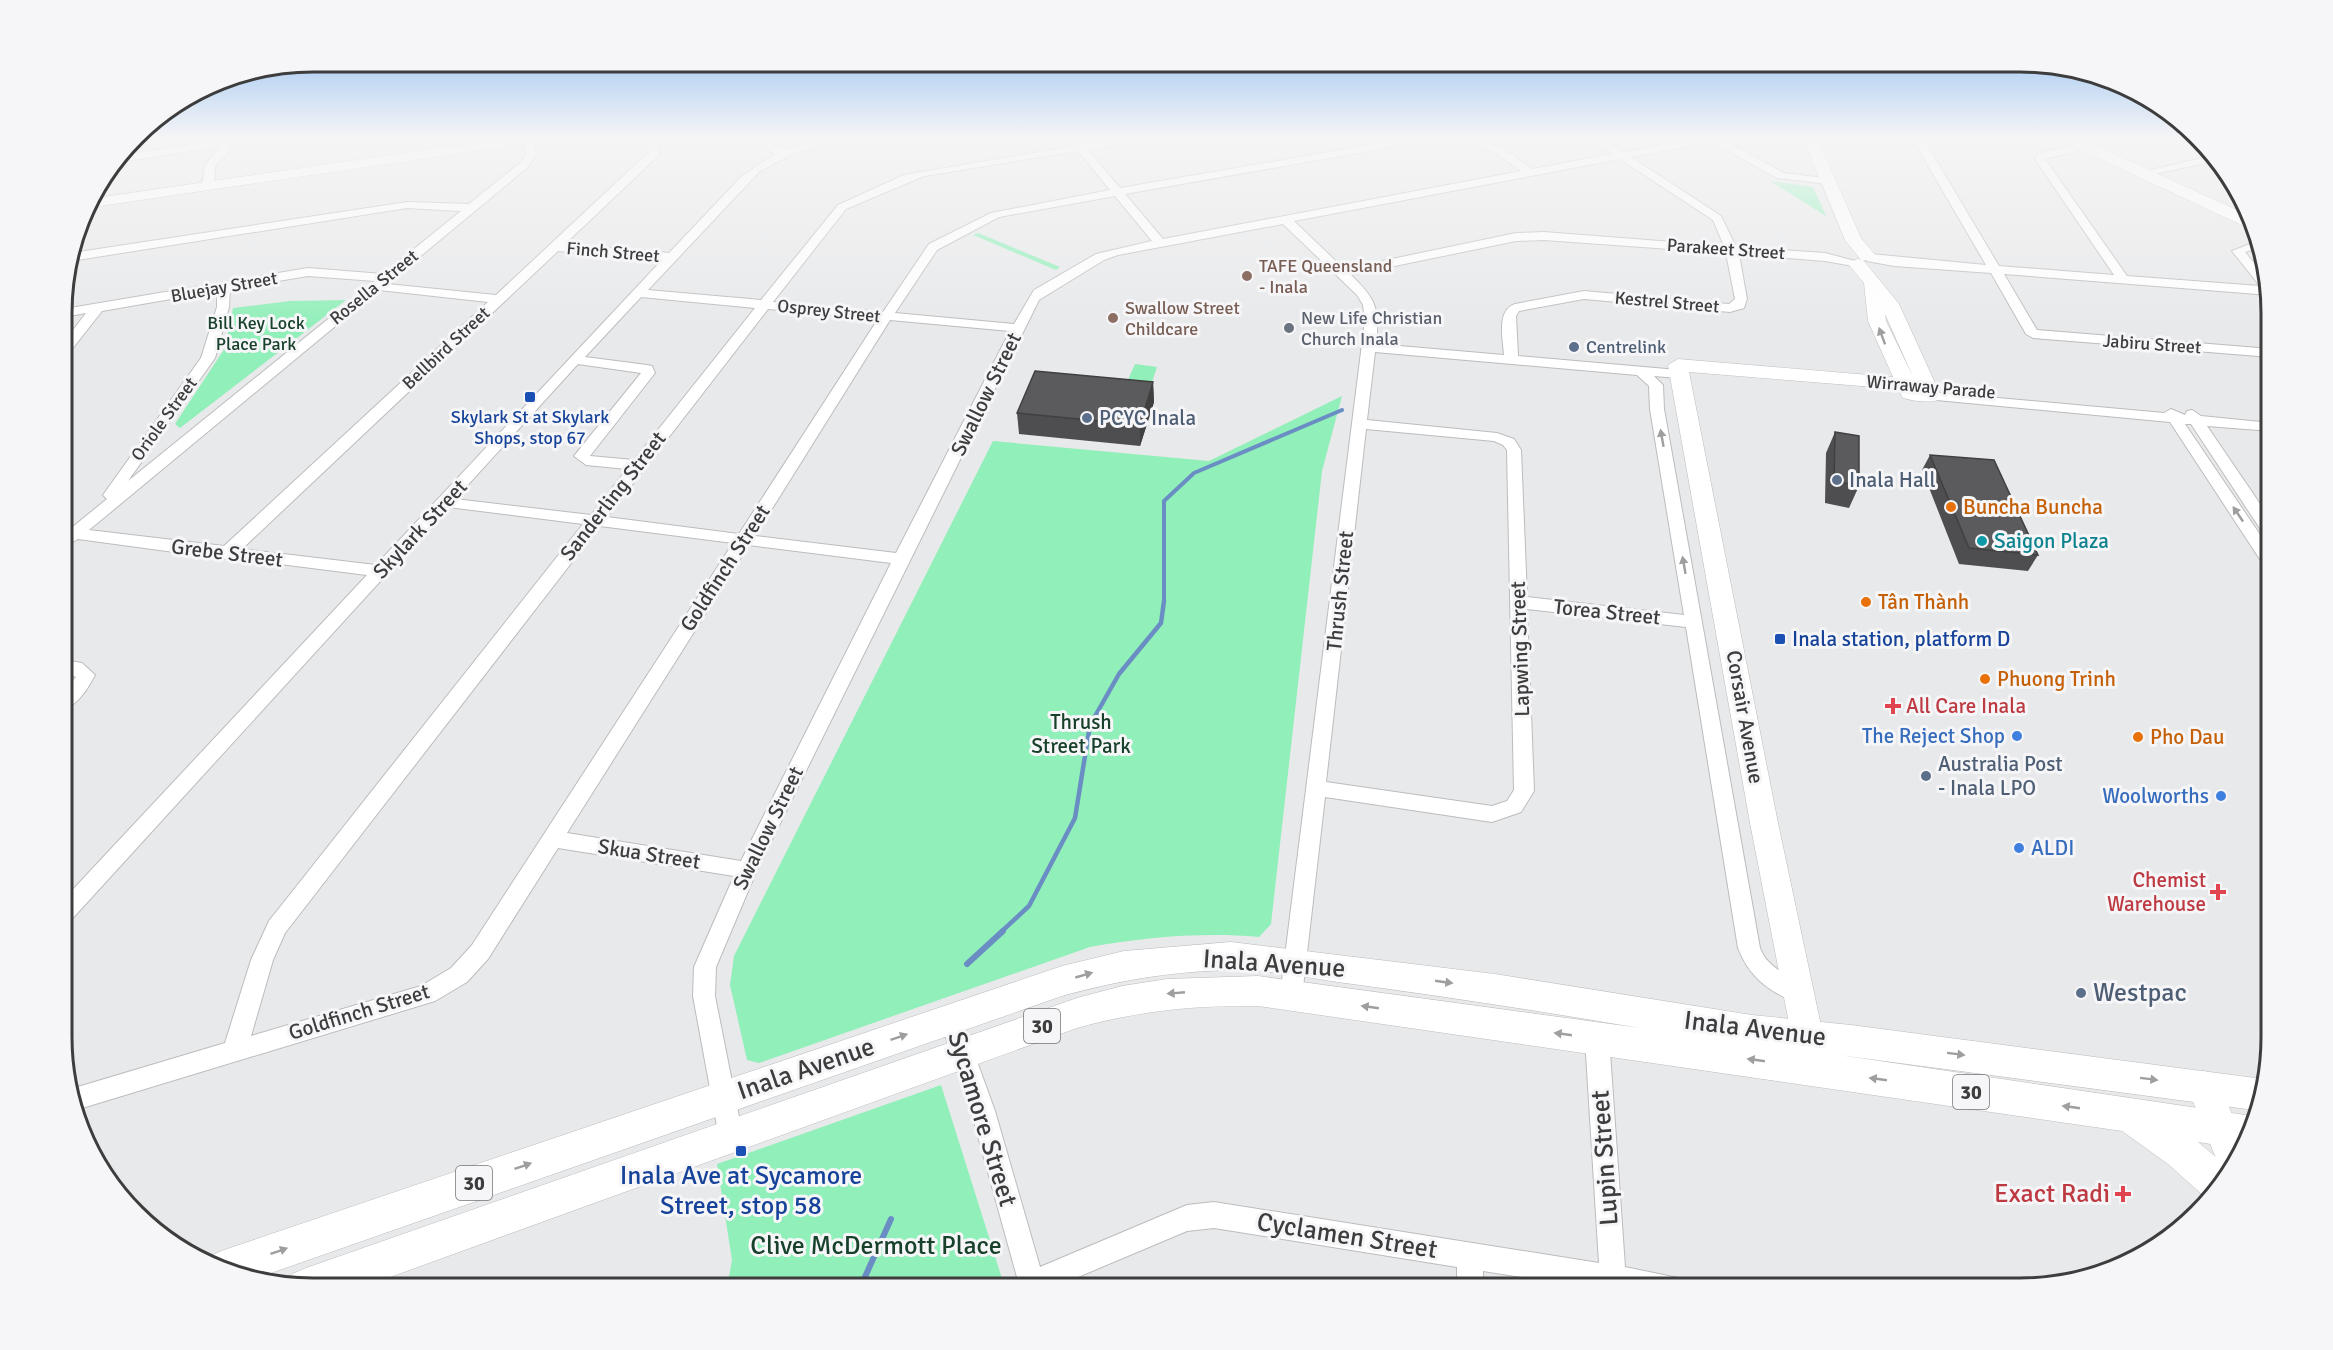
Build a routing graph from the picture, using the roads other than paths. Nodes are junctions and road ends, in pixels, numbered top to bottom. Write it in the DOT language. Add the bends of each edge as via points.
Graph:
graph roads {
  1 [pos="480,201"];
  2 [pos="604,201"];
  3 [pos="725,201"];
  4 [pos="855,201"];
  5 [pos="1064,201"];
  6 [pos="1126,201"];
  7 [pos="1383,201"];
  8 [pos="1691,201"];
  9 [pos="1837,201"];
  10 [pos="1955,201"];
  11 [pos="2069,201"];
  12 [pos="2204,201"];
  13 [pos="472,208"];
  14 [pos="2242,218"];
  15 [pos="1286,220"];
  16 [pos="1160,243"];
  17 [pos="2251,245"];
  18 [pos="555,247"];
  19 [pos="1731,249"];
  20 [pos="79,256"];
  21 [pos="671,257"];
  22 [pos="1863,262"];
  23 [pos="1996,270"];
  24 [pos="1344,273"];
  25 [pos="2258,276"];
  26 [pos="2124,281"];
  27 [pos="379,282"];
  28 [pos="224,287"];
  29 [pos="2260,290"];
  30 [pos="639,293"];
  31 [pos="498,299"];
  32 [pos="762,305"];
  33 [pos="97,308"];
  34 [pos="72,312"];
  35 [pos="885,317"];
  36 [pos="1018,328"];
  37 [pos="72,340"];
  38 [pos="1368,347"];
  39 [pos="2261,352"];
  40 [pos="1511,359"];
  41 [pos="576,360"];
  42 [pos="1599,366"];
  43 [pos="1678,370"];
  44 [pos="1642,372"];
  45 [pos="1918,390"];
  46 [pos="1684,400"];
  47 [pos="1657,409"];
  48 [pos="2172,414"];
  49 [pos="2194,417"];
  50 [pos="1359,424"];
  51 [pos="205,426"];
  52 [pos="2261,426"];
  53 [pos="155,432"];
  54 [pos="637,465"];
  55 [pos="445,502"];
  56 [pos="100,512"];
  57 [pos="2261,517"];
  58 [pos="593,521"];
  59 [pos="72,535"];
  60 [pos="72,537"];
  61 [pos="743,540"];
  62 [pos="2261,548"];
  63 [pos="226,554"];
  64 [pos="901,559"];
  65 [pos="381,571"];
  66 [pos="1519,602"];
  67 [pos="1695,622"];
  68 [pos="72,667"];
  69 [pos="72,694"];
  70 [pos="1317,788"];
  71 [pos="552,839"];
  72 [pos="747,870"];
  73 [pos="72,905"];
  74 [pos="1293,979"];
  75 [pos="1798,993"];
  76 [pos="951,1020"];
  77 [pos="1597,1038"];
  78 [pos="235,1050"];
  79 [pos="1811,1052"];
  80 [pos="963,1054"];
  81 [pos="2232,1091"];
  82 [pos="724,1096"];
  83 [pos="80,1098"];
  84 [pos="2129,1116"];
  85 [pos="2239,1129"];
  86 [pos="731,1137"];
  87 [pos="2214,1180"];
  88 [pos="1470,1255"];
  89 [pos="237,1265"];
  90 [pos="334,1278"];
  91 [pos="1030,1278"];
  92 [pos="1050,1278"];
  93 [pos="1470,1278"];
  94 [pos="1613,1278"];
  1 -- 13 [label="street, Rosella Street"];
  2 -- 18 [label="street, Bellbird Street"];
  3 -- 21 [label="street, Skylark Street"];
  4 -- 32 [label="street, Sanderling Street" via="842,207"];
  5 -- 35 [label="street, Goldfinch Street" via="995,215 933,247"];
  6 -- 16 [label="street"];
  7 -- 15 [label="street, Swallow Street"];
  8 -- 19 [label="street, Kestrel Street" via="1717,218"];
  9 -- 22 [label="street"];
  10 -- 23 [label="street"];
  11 -- 26 [label="street"];
  12 -- 14 [label="street"];
  13 -- 20 [label="street" via="406,205"];
  13 -- 27 [label="street, Rosella Street"];
  15 -- 16 [label="street, Swallow Street"];
  15 -- 24 [label="street, Thrush Street"];
  16 -- 36 [label="street, Swallow Street" via="1100,257 1038,293"];
  17 -- 25 [label="street" via="2238,251"];
  18 -- 21 [label="street, Finch Street"];
  18 -- 31 [label="street, Bellbird Street"];
  19 -- 22 [label="street, Parakeet Street"];
  19 -- 24 [label="street, Parakeet Street" via="1515,237"];
  19 -- 40 [label="street, Kestrel Street" via="1742,299 1739,305 1730,308 1584,295 1515,308 1509,316"];
  21 -- 30 [label="street, Skylark Street"];
  22 -- 23 [label="street, Parakeet Street"];
  22 -- 45 [label="street" via="1877,321"];
  23 -- 26 [label="street, Parakeet Street"];
  23 -- 39 [label="street, Jabiru Street" via="2033,334"];
  24 -- 38 [label="street, Thrush Street" via="1369,305"];
  26 -- 29 [label="street, Parakeet Street"];
  27 -- 28 [label="street, Bluejay Street" via="308,272"];
  27 -- 31 [label="street, Bluejay Street"];
  27 -- 51 [label="street, Rosella Street"];
  28 -- 33 [label="street, Bluejay Street"];
  28 -- 53 [label="street, Oriole Street" via="223,307 208,358"];
  30 -- 32 [label="street, Osprey Street"];
  30 -- 41 [label="street, Skylark Street"];
  31 -- 63 [label="street, Bellbird Street"];
  32 -- 35 [label="street, Osprey Street"];
  32 -- 54 [label="street, Sanderling Street"];
  33 -- 34 [label="street, Bluejay Street"];
  33 -- 37 [label="street"];
  35 -- 36 [label="street, Osprey Street"];
  35 -- 61 [label="street, Goldfinch Street"];
  36 -- 64 [label="street, Swallow Street"];
  38 -- 40 [label="street, Wirraway Parade"];
  38 -- 50 [label="street, Thrush Street"];
  40 -- 42 [label="street, Wirraway Parade"];
  41 -- 54 [label="street" via="647,369 648,373 581,456 586,460"];
  41 -- 55 [label="street, Skylark Street"];
  42 -- 43 [label="street, Wirraway Parade"];
  42 -- 44 [label="street, Wirraway Parade"];
  43 -- 44 [label="street, Wirraway Parade"];
  43 -- 45 [label="street, Wirraway Parade"];
  43 -- 46 [label="street, Corsair Avenue"];
  44 -- 47 [label="street" via="1656,385"];
  45 -- 48 [label="street, Wirraway Parade"];
  46 -- 47 [label="street"];
  46 -- 75 [label="street, Corsair Avenue"];
  67 -- 47 [label="street, one-way"];
  48 -- 49 [label="street, Wirraway Parade"];
  62 -- 48 [label="street, one-way"];
  49 -- 52 [label="street, Wirraway Parade"];
  49 -- 57 [label="street"];
  50 -- 66 [label="street, Lapwing Street" via="1497,437 1509,442 1514,450"];
  50 -- 70 [label="street, Thrush Street"];
  51 -- 53 [label="street" via="165,437"];
  51 -- 56 [label="street, Rosella Street"];
  53 -- 56 [label="street, Oriole Street"];
  54 -- 58 [label="street, Sanderling Street"];
  55 -- 58 [label="street"];
  55 -- 65 [label="street, Skylark Street"];
  56 -- 59 [label="street, Rosella Street"];
  58 -- 61 [label="street"];
  58 -- 78 [label="street, Sanderling Street" via="277,927 262,960"];
  60 -- 63 [label="street, Grebe Street"];
  61 -- 64 [label="street"];
  61 -- 71 [label="street, Goldfinch Street"];
  63 -- 65 [label="street, Grebe Street"];
  64 -- 72 [label="street, Swallow Street"];
  65 -- 73 [label="street, Skylark Street"];
  66 -- 67 [label="street, Torea Street"];
  66 -- 70 [label="street, Lapwing Street" via="1524,791 1514,807 1492,814"];
  67 -- 75 [label="street" via="1749,948 1766,977"];
  68 -- 69 [label="street" via="86,675"];
  70 -- 74 [label="street, Thrush Street"];
  71 -- 72 [label="street, Skua Street"];
  71 -- 78 [label="street, Goldfinch Street" via="480,952 459,975 427,994"];
  72 -- 82 [label="street, Swallow Street" via="705,967 704,996"];
  76 -- 74 [label="main road, Inala Avenue / 30, one-way" via="1062,981 1124,965 1231,956"];
  77 -- 74 [label="main road, Inala Avenue / 30, one-way"];
  74 -- 79 [label="main road, Inala Avenue / 30, one-way" via="1495,989 1752,1030"];
  74 -- 80 [label="main road, Inala Avenue / 30, one-way" via="1124,1000"];
  75 -- 79 [label="street, Corsair Avenue"];
  76 -- 80 [label="street, Sycamore Street"];
  82 -- 76 [label="main road, Inala Avenue / 30, one-way"];
  79 -- 77 [label="main road, Inala Avenue / 30, one-way"];
  77 -- 94 [label="street, Lupin Street"];
  78 -- 83 [label="street, Goldfinch Street"];
  79 -- 81 [label="main road, Inala Avenue / 30, one-way"];
  84 -- 79 [label="main road, Inala Avenue / 30, one-way"];
  80 -- 86 [label="main road, Inala Avenue / 30"];
  80 -- 91 [label="street, Sycamore Street"];
  81 -- 85 [label="street"];
  82 -- 86 [label="street, Swallow Street"];
  89 -- 82 [label="main road, Inala Avenue / 30, one-way"];
  84 -- 85 [label="main road, Inala Avenue / 30"];
  84 -- 87 [label="main road" via="2181,1151"];
  86 -- 90 [label="main road, Inala Avenue / 30"];
  88 -- 92 [label="street, Cyclamen Street" via="1214,1215 1187,1218"];
  88 -- 93 [label="street"];
  88 -- 94 [label="street, Cyclamen Street"];
}
